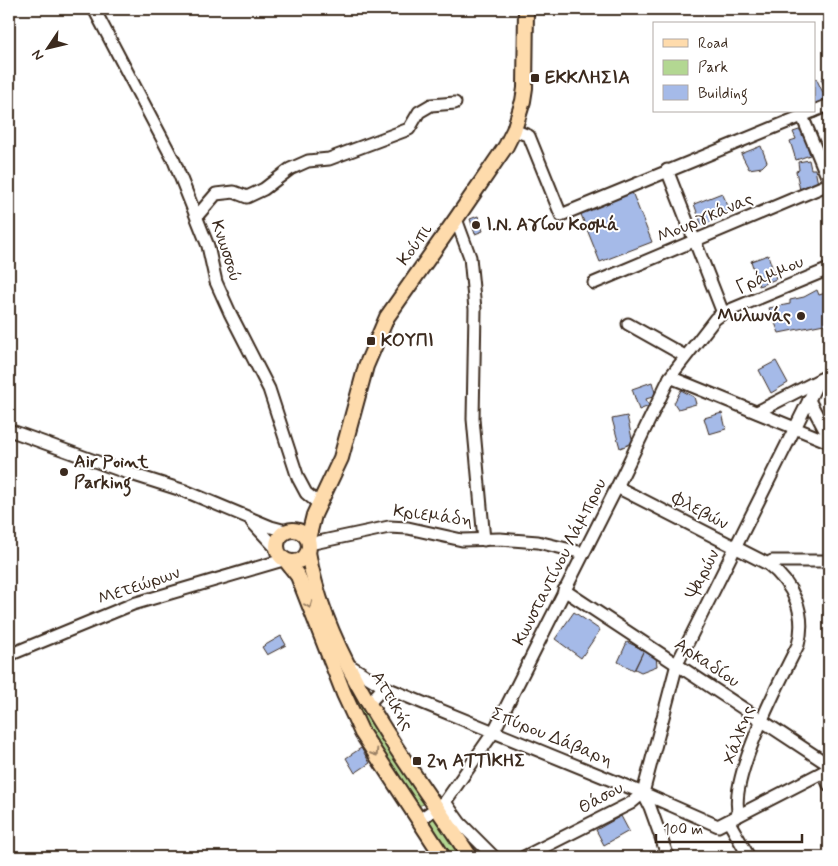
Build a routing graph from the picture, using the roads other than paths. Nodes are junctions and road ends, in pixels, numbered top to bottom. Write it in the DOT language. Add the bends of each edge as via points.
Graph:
graph roads {
  1 [pos="94,9"];
  2 [pos="526,9"];
  3 [pos="455,103"];
  4 [pos="829,105"];
  5 [pos="816,110"];
  6 [pos="812,112"];
  7 [pos="802,116"];
  8 [pos="514,130"];
  9 [pos="667,170"];
  10 [pos="829,182"];
  11 [pos="197,216"];
  12 [pos="456,219"];
  13 [pos="696,241"];
  14 [pos="829,269"];
  15 [pos="594,283"];
  16 [pos="723,313"];
  17 [pos="628,324"];
  18 [pos="685,356"];
  19 [pos="670,376"];
  20 [pos="824,377"];
  21 [pos="810,400"];
  22 [pos="758,412"];
  23 [pos="796,429"];
  24 [pos="9,430"];
  25 [pos="829,438"];
  26 [pos="829,442"];
  27 [pos="617,487"];
  28 [pos="319,504"];
  29 [pos="236,511"];
  30 [pos="289,530"];
  31 [pos="484,540"];
  32 [pos="308,545"];
  33 [pos="735,548"];
  34 [pos="583,553"];
  35 [pos="282,557"];
  36 [pos="829,560"];
  37 [pos="768,564"];
  38 [pos="564,590"];
  39 [pos="9,655"];
  40 [pos="677,664"];
  41 [pos="349,665"];
  42 [pos="384,687"];
  43 [pos="369,703"];
  44 [pos="762,720"];
  45 [pos="493,733"];
  46 [pos="827,769"];
  47 [pos="829,785"];
  48 [pos="643,794"];
  49 [pos="441,804"];
  50 [pos="734,818"];
  51 [pos="419,820"];
  52 [pos="746,856"];
  53 [pos="443,857"];
  54 [pos="470,857"];
  55 [pos="494,857"];
  56 [pos="524,857"];
  57 [pos="668,857"];
  1 -- 11 [label="street, Κνωσσού" via="174,161"];
  2 -- 8 [label="main road, Κούπι" via="525,88"];
  3 -- 11 [label="street" via="431,105 419,112 409,129 329,159 308,161 264,190 247,196 234,192 216,194"];
  4 -- 5 [label="street"];
  6 -- 7 [label="street"];
  7 -- 9 [label="street"];
  7 -- 10 [label="street"];
  8 -- 9 [label="street" via="529,136 561,215"];
  8 -- 12 [label="main road, Κούπι"];
  9 -- 13 [label="street"];
  10 -- 13 [label="street, Μουργκάνας"];
  11 -- 28 [label="street, Κνωσσού" via="216,282 269,389 298,478 306,493"];
  12 -- 28 [label="main road, Κούπι" via="398,300 379,334 366,366 341,458"];
  12 -- 31 [label="street" via="470,257 474,301 473,419"];
  13 -- 15 [label="street, Μουργκάνας"];
  13 -- 16 [label="street"];
  14 -- 16 [label="street, Γράμμου"];
  16 -- 18 [label="street, Κωνσταντίνου Λάμπρου"];
  17 -- 18 [label="street"];
  18 -- 19 [label="street, Κωνσταντίνου Λάμπρου"];
  19 -- 22 [label="street"];
  19 -- 27 [label="street, Κωνσταντίνου Λάμπρου"];
  20 -- 21 [label="street, Ψαρών"];
  20 -- 22 [label="street"];
  21 -- 23 [label="street, Ψαρών"];
  21 -- 25 [label="street"];
  22 -- 23 [label="street"];
  23 -- 26 [label="street"];
  23 -- 33 [label="street, Ψαρών"];
  24 -- 29 [label="street"];
  27 -- 33 [label="street, Φλεβών"];
  27 -- 34 [label="street, Κωνσταντίνου Λάμπρου"];
  28 -- 30 [label="main road" via="305,520"];
  28 -- 32 [label="main road" via="310,524"];
  29 -- 30 [label="street" via="271,527"];
  29 -- 35 [label="street" via="250,520"];
  30 -- 32 [label="main road" via="301,532"];
  30 -- 35 [label="main road" via="279,538"];
  31 -- 32 [label="street, Κριεμάδη" via="462,540 389,526"];
  31 -- 34 [label="street, Κριεμάδη" via="538,542"];
  32 -- 35 [label="main road" via="300,561"];
  32 -- 41 [label="main road, Αττικής" via="316,590 325,617"];
  33 -- 37 [label="street, Φλεβών"];
  33 -- 40 [label="street, Ψαρών"];
  34 -- 38 [label="street, Κωνσταντίνου Λάμπρου"];
  35 -- 39 [label="street, Μετεώρων" via="133,604"];
  35 -- 51 [label="main road, one-way" via="298,576 362,733"];
  36 -- 37 [label="street" via="772,561"];
  37 -- 44 [label="street, Χάλκης" via="783,576 794,593 802,631"];
  38 -- 40 [label="street, Αρκαδίου"];
  38 -- 45 [label="street, Κωνσταντίνου Λάμπρου"];
  40 -- 44 [label="street, Αρκαδίου"];
  40 -- 48 [label="street, Ψαρών"];
  41 -- 42 [label="street, Σπύρου Δάβαρη"];
  41 -- 43 [label="main road, Αττικής"];
  42 -- 43 [label="street"];
  42 -- 45 [label="street, Σπύρου Δάβαρη"];
  43 -- 49 [label="main road, Αττικής"];
  44 -- 46 [label="street, Αρκαδίου"];
  44 -- 50 [label="street, Χάλκης" via="752,740"];
  45 -- 48 [label="street, Σπύρου Δάβαρη"];
  45 -- 49 [label="street, Κωνσταντίνου Λάμπρου"];
  46 -- 47 [label="street"];
  46 -- 50 [label="street"];
  48 -- 50 [label="street, Θάσου" via="718,826"];
  48 -- 56 [label="street, Θάσου"];
  48 -- 57 [label="street"];
  49 -- 51 [label="street, Κωνσταντίνου Λάμπρου"];
  49 -- 54 [label="main road, Αττικής"];
  49 -- 55 [label="street"];
  50 -- 52 [label="street"];
  51 -- 53 [label="main road"];
}
